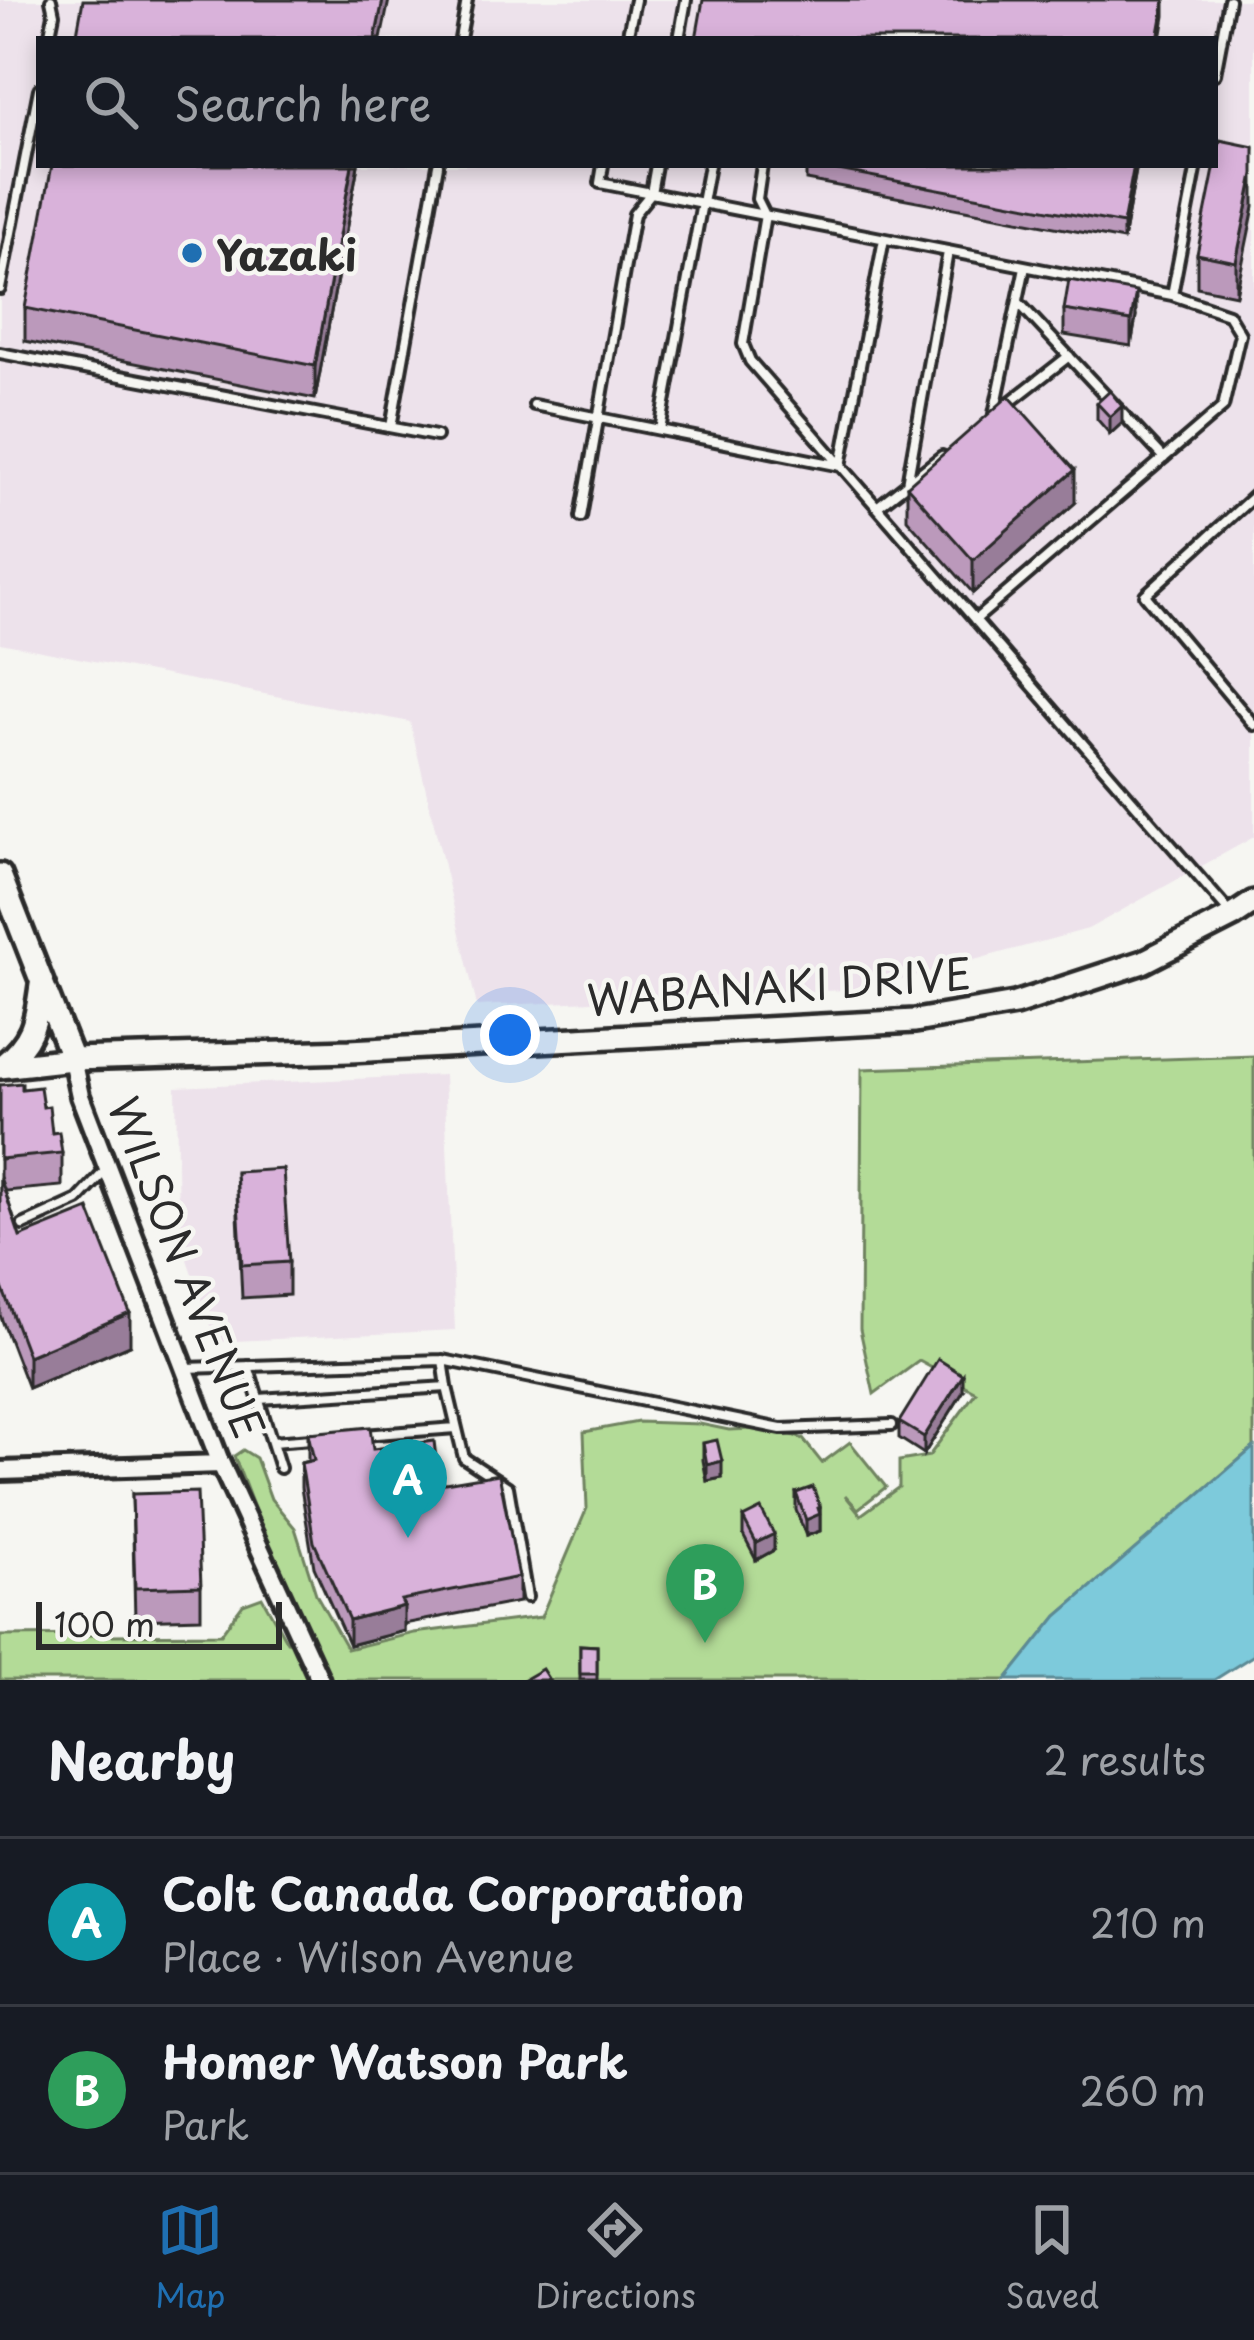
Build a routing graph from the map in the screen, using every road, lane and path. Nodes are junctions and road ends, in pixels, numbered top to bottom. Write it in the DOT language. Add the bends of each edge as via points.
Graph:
graph roads {
  1 [pos="51,0"];
  2 [pos="467,0"];
  3 [pos="635,0"];
  4 [pos="686,0"];
  5 [pos="1229,0"];
  6 [pos="50,36"];
  7 [pos="461,36"];
  8 [pos="628,36"];
  9 [pos="680,36"];
  10 [pos="1218,58"];
  11 [pos="36,104"];
  12 [pos="437,168"];
  13 [pos="602,168"];
  14 [pos="655,168"];
  15 [pos="708,168"];
  16 [pos="762,168"];
  17 [pos="1196,168"];
  18 [pos="650,193"];
  19 [pos="702,203"];
  20 [pos="765,215"];
  21 [pos="884,239"];
  22 [pos="949,252"];
  23 [pos="1025,267"];
  24 [pos="0,289"];
  25 [pos="1172,295"];
  26 [pos="1018,302"];
  27 [pos="0,353"];
  28 [pos="1069,356"];
  29 [pos="534,405"];
  30 [pos="598,418"];
  31 [pos="391,427"];
  32 [pos="660,430"];
  33 [pos="436,436"];
  34 [pos="959,442"];
  35 [pos="1164,458"];
  36 [pos="841,466"];
  37 [pos="907,484"];
  38 [pos="1254,496"];
  39 [pos="877,508"];
  40 [pos="581,517"];
  41 [pos="975,620"];
  42 [pos="1254,724"];
  43 [pos="0,875"];
  44 [pos="1254,902"];
  45 [pos="1233,916"];
  46 [pos="41,984"];
  47 [pos="72,1059"];
  48 [pos="1,1066"];
  49 [pos="107,1168"];
  50 [pos="22,1225"];
  51 [pos="443,1360"];
  52 [pos="248,1366"];
  53 [pos="184,1368"];
  54 [pos="447,1387"];
  55 [pos="259,1399"];
  56 [pos="892,1425"];
  57 [pos="456,1428"];
  58 [pos="341,1437"];
  59 [pos="318,1438"];
  60 [pos="272,1442"];
  61 [pos="221,1464"];
  62 [pos="280,1468"];
  63 [pos="0,1471"];
  64 [pos="527,1597"];
  65 [pos="320,1680"];
  1 -- 6 [label="lane"];
  2 -- 7 [label="lane"];
  3 -- 8 [label="lane"];
  4 -- 9 [label="lane"];
  5 -- 10 [label="lane"];
  11 -- 24 [label="lane"];
  12 -- 31 [label="lane"];
  13 -- 18 [label="lane" via="600,183"];
  14 -- 18 [label="lane"];
  15 -- 19 [label="lane"];
  16 -- 20 [label="lane" via="757,199"];
  17 -- 25 [label="lane"];
  18 -- 19 [label="lane"];
  18 -- 30 [label="lane" via="634,214"];
  19 -- 20 [label="lane"];
  19 -- 32 [label="lane"];
  20 -- 21 [label="lane"];
  20 -- 36 [label="lane" via="743,344"];
  21 -- 22 [label="lane"];
  21 -- 36 [label="lane"];
  22 -- 23 [label="lane"];
  22 -- 37 [label="lane"];
  23 -- 25 [label="lane"];
  23 -- 26 [label="lane"];
  25 -- 35 [label="lane" via="1228,314 1240,334 1223,407"];
  26 -- 28 [label="lane"];
  26 -- 28 [label="lane" via="994,414"];
  27 -- 31 [label="lane"];
  28 -- 35 [label="lane"];
  29 -- 30 [label="lane"];
  30 -- 32 [label="lane"];
  30 -- 40 [label="lane"];
  31 -- 33 [label="lane"];
  32 -- 36 [label="lane"];
  34 -- 37 [label="lane"];
  35 -- 41 [label="lane"];
  36 -- 39 [label="lane"];
  37 -- 39 [label="lane"];
  38 -- 42 [label="lane" via="1145,595"];
  39 -- 41 [label="lane"];
  41 -- 45 [label="lane"];
  43 -- 46 [label="street, WILSON AVENUE"];
  44 -- 45 [label="street, WABANAKI DRIVE"];
  45 -- 47 [label="street, WABANAKI DRIVE" via="1143,962 1015,1004 915,1021"];
  46 -- 47 [label="street, WILSON AVENUE"];
  46 -- 48 [label="street" via="34,1028"];
  47 -- 48 [label="street, WABANAKI DRIVE"];
  47 -- 49 [label="street, WILSON AVENUE"];
  49 -- 50 [label="lane" via="78,1200"];
  49 -- 53 [label="street, WILSON AVENUE"];
  51 -- 52 [label="lane"];
  51 -- 54 [label="lane"];
  51 -- 56 [label="lane" via="781,1430"];
  52 -- 53 [label="lane"];
  52 -- 55 [label="lane"];
  53 -- 61 [label="street, WILSON AVENUE"];
  54 -- 55 [label="lane"];
  54 -- 57 [label="lane"];
  55 -- 60 [label="lane"];
  57 -- 58 [label="lane"];
  57 -- 64 [label="lane" via="464,1458 508,1487"];
  59 -- 60 [label="lane"];
  60 -- 62 [label="lane"];
  61 -- 63 [label="street"];
  61 -- 65 [label="street, WILSON AVENUE"];
}
